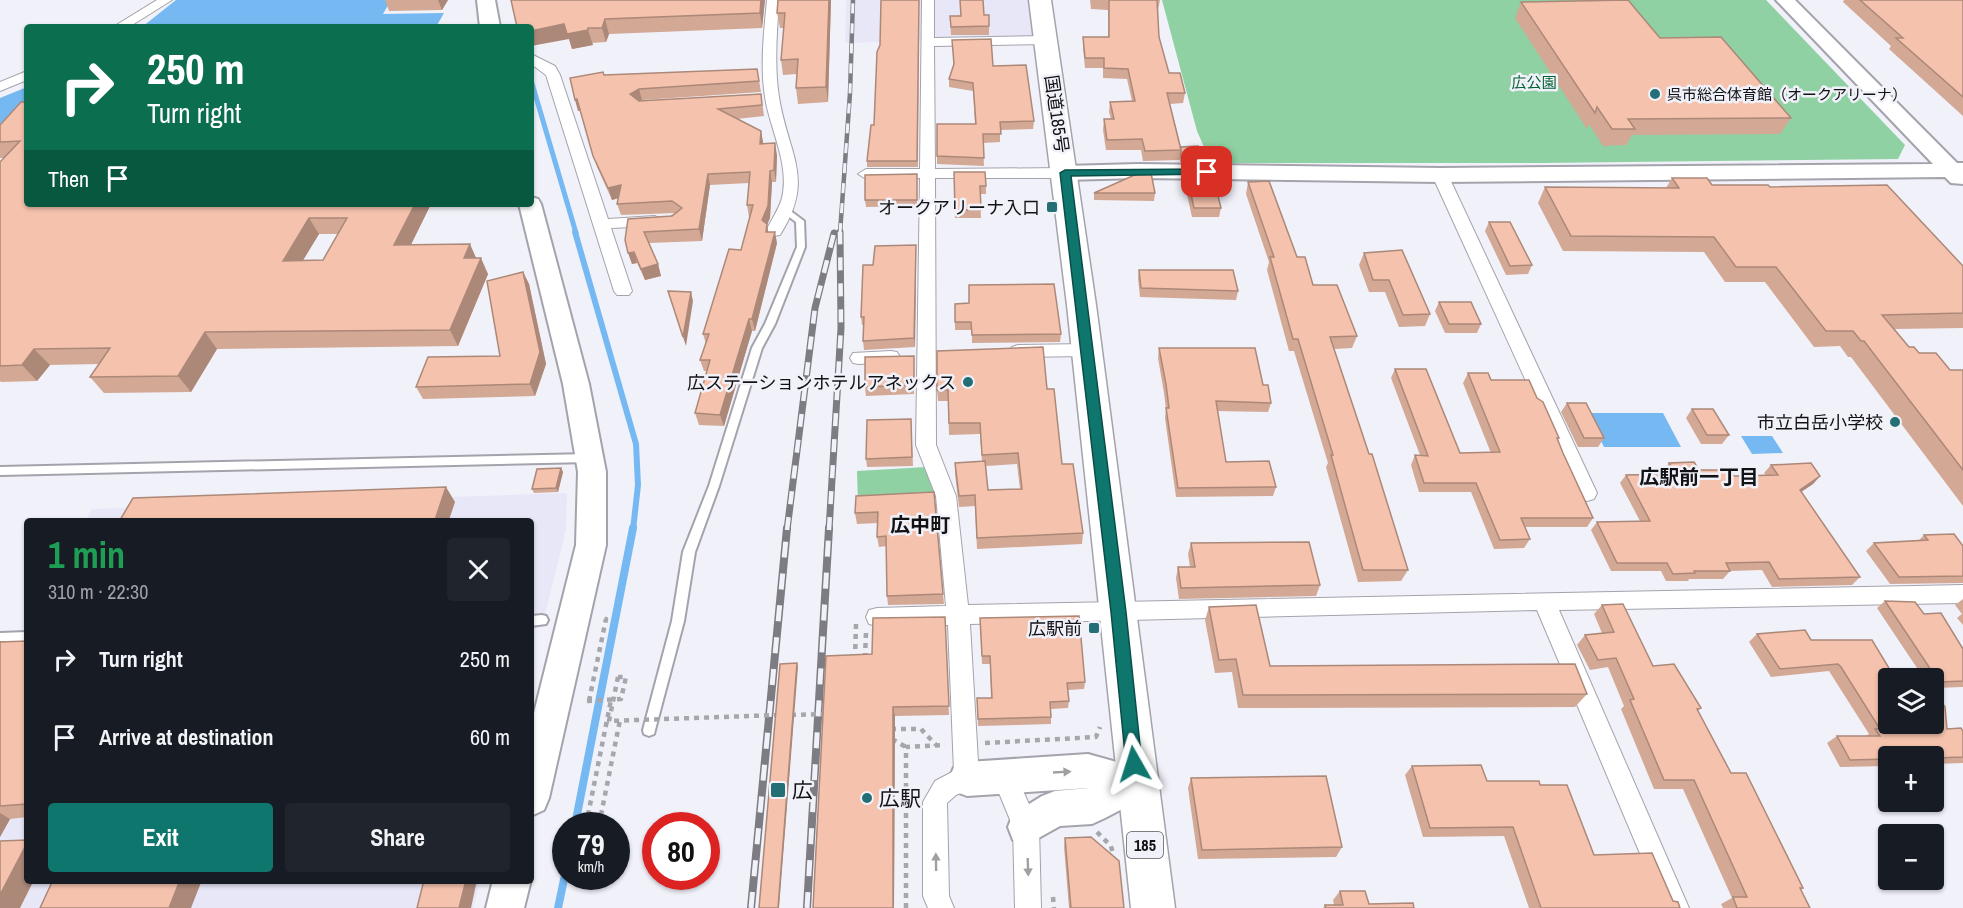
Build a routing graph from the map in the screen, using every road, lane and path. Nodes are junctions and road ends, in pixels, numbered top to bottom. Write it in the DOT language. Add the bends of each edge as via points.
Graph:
graph roads {
  1 [pos="166,0"];
  2 [pos="486,0"];
  3 [pos="772,0"];
  4 [pos="928,0"];
  5 [pos="1040,0"];
  6 [pos="1785,0"];
  7 [pos="125,24"];
  8 [pos="490,24"];
  9 [pos="1046,40"];
  10 [pos="928,42"];
  11 [pos="534,60"];
  12 [pos="24,76"];
  13 [pos="0,87"];
  14 [pos="927,173"];
  15 [pos="1065,173"];
  16 [pos="866,174"];
  17 [pos="1959,174"];
  18 [pos="1440,175"];
  19 [pos="531,207"];
  20 [pos="784,209"];
  21 [pos="675,220"];
  22 [pos="601,224"];
  23 [pos="774,231"];
  24 [pos="623,291"];
  25 [pos="1087,350"];
  26 [pos="950,351"];
  27 [pos="995,351"];
  28 [pos="927,354"];
  29 [pos="859,358"];
  30 [pos="590,458"];
  31 [pos="0,471"];
  32 [pos="1587,493"];
  33 [pos="1963,594"];
  34 [pos="1544,602"];
  35 [pos="1118,612"];
  36 [pos="958,614"];
  37 [pos="602,619"];
  38 [pos="867,619"];
  39 [pos="24,637"];
  40 [pos="0,638"];
  41 [pos="855,661"];
  42 [pos="864,669"];
  43 [pos="590,700"];
  44 [pos="610,700"];
  45 [pos="579,701"];
  46 [pos="828,714"];
  47 [pos="620,720"];
  48 [pos="649,730"];
  49 [pos="886,730"];
  50 [pos="884,739"];
  51 [pos="936,745"];
  52 [pos="906,747"];
  53 [pos="1004,776"];
  54 [pos="967,778"];
  55 [pos="1136,783"];
  56 [pos="534,785"];
  57 [pos="588,812"];
  58 [pos="602,812"];
  59 [pos="1026,827"];
  60 [pos="1094,830"];
  61 [pos="1113,855"];
  62 [pos="511,884"];
  63 [pos="1053,886"];
  64 [pos="505,908"];
  65 [pos="941,908"];
  66 [pos="1028,908"];
  67 [pos="1054,908"];
  68 [pos="1153,908"];
  69 [pos="1676,908"];
  1 -- 7 [label="street"];
  2 -- 8 [label="street"];
  3 -- 20 [label="street" via="766,98 788,164 790,197"];
  4 -- 10 [label="street"];
  5 -- 9 [label="highway, 国道185号 / 185"];
  6 -- 17 [label="street"];
  9 -- 10 [label="street"];
  9 -- 15 [label="highway, 国道185号 / 185"];
  10 -- 14 [label="street"];
  11 -- 22 [label="street" via="553,75"];
  12 -- 13 [label="street"];
  14 -- 15 [label="street"];
  14 -- 16 [label="street"];
  14 -- 28 [label="street"];
  15 -- 18 [label="street"];
  15 -- 25 [label="highway, 国道185号 / 185"];
  17 -- 18 [label="street"];
  18 -- 32 [label="street"];
  19 -- 30 [label="street" via="576,384"];
  20 -- 23 [label="street"];
  20 -- 48 [label="lane" via="800,221 801,247 757,348 689,552 678,621"];
  21 -- 22 [label="street"];
  22 -- 24 [label="street"];
  25 -- 27 [label="street"];
  25 -- 35 [label="highway, 国道185号 / 185"];
  26 -- 28 [label="street"];
  28 -- 29 [label="street"];
  28 -- 36 [label="street" via="926,445 946,496"];
  30 -- 31 [label="lane"];
  30 -- 56 [label="street" via="591,544"];
  33 -- 34 [label="street"];
  34 -- 35 [label="street"];
  34 -- 69 [label="street"];
  35 -- 36 [label="street"];
  35 -- 55 [label="highway, 国道185号 / 185"];
  36 -- 38 [label="street"];
  36 -- 54 [label="street"];
  37 -- 43 [label="path" via="606,619"];
  38 -- 41 [label="path"];
  38 -- 42 [label="path"];
  39 -- 40 [label="lane"];
  43 -- 44 [label="path"];
  43 -- 45 [label="path"];
  44 -- 47 [label="path, bridge" via="621,699 626,677 618,677 609,721"];
  44 -- 57 [label="path, bridge"];
  46 -- 47 [label="path, bridge"];
  47 -- 58 [label="path"];
  49 -- 51 [label="path" via="921,729"];
  50 -- 52 [label="path" via="895,739"];
  53 -- 54 [label="street"];
  53 -- 55 [label="street, one-way" via="1088,771"];
  53 -- 59 [label="street"];
  65 -- 54 [label="street, one-way" via="936,896 935,802 938,792"];
  55 -- 59 [label="street" via="1092,806 1056,809"];
  55 -- 68 [label="highway, 国道185号 / 185"];
  59 -- 66 [label="street, one-way"];
  60 -- 61 [label="path" via="1111,846"];
  62 -- 64 [label="street"];
  63 -- 67 [label="path"];
}
